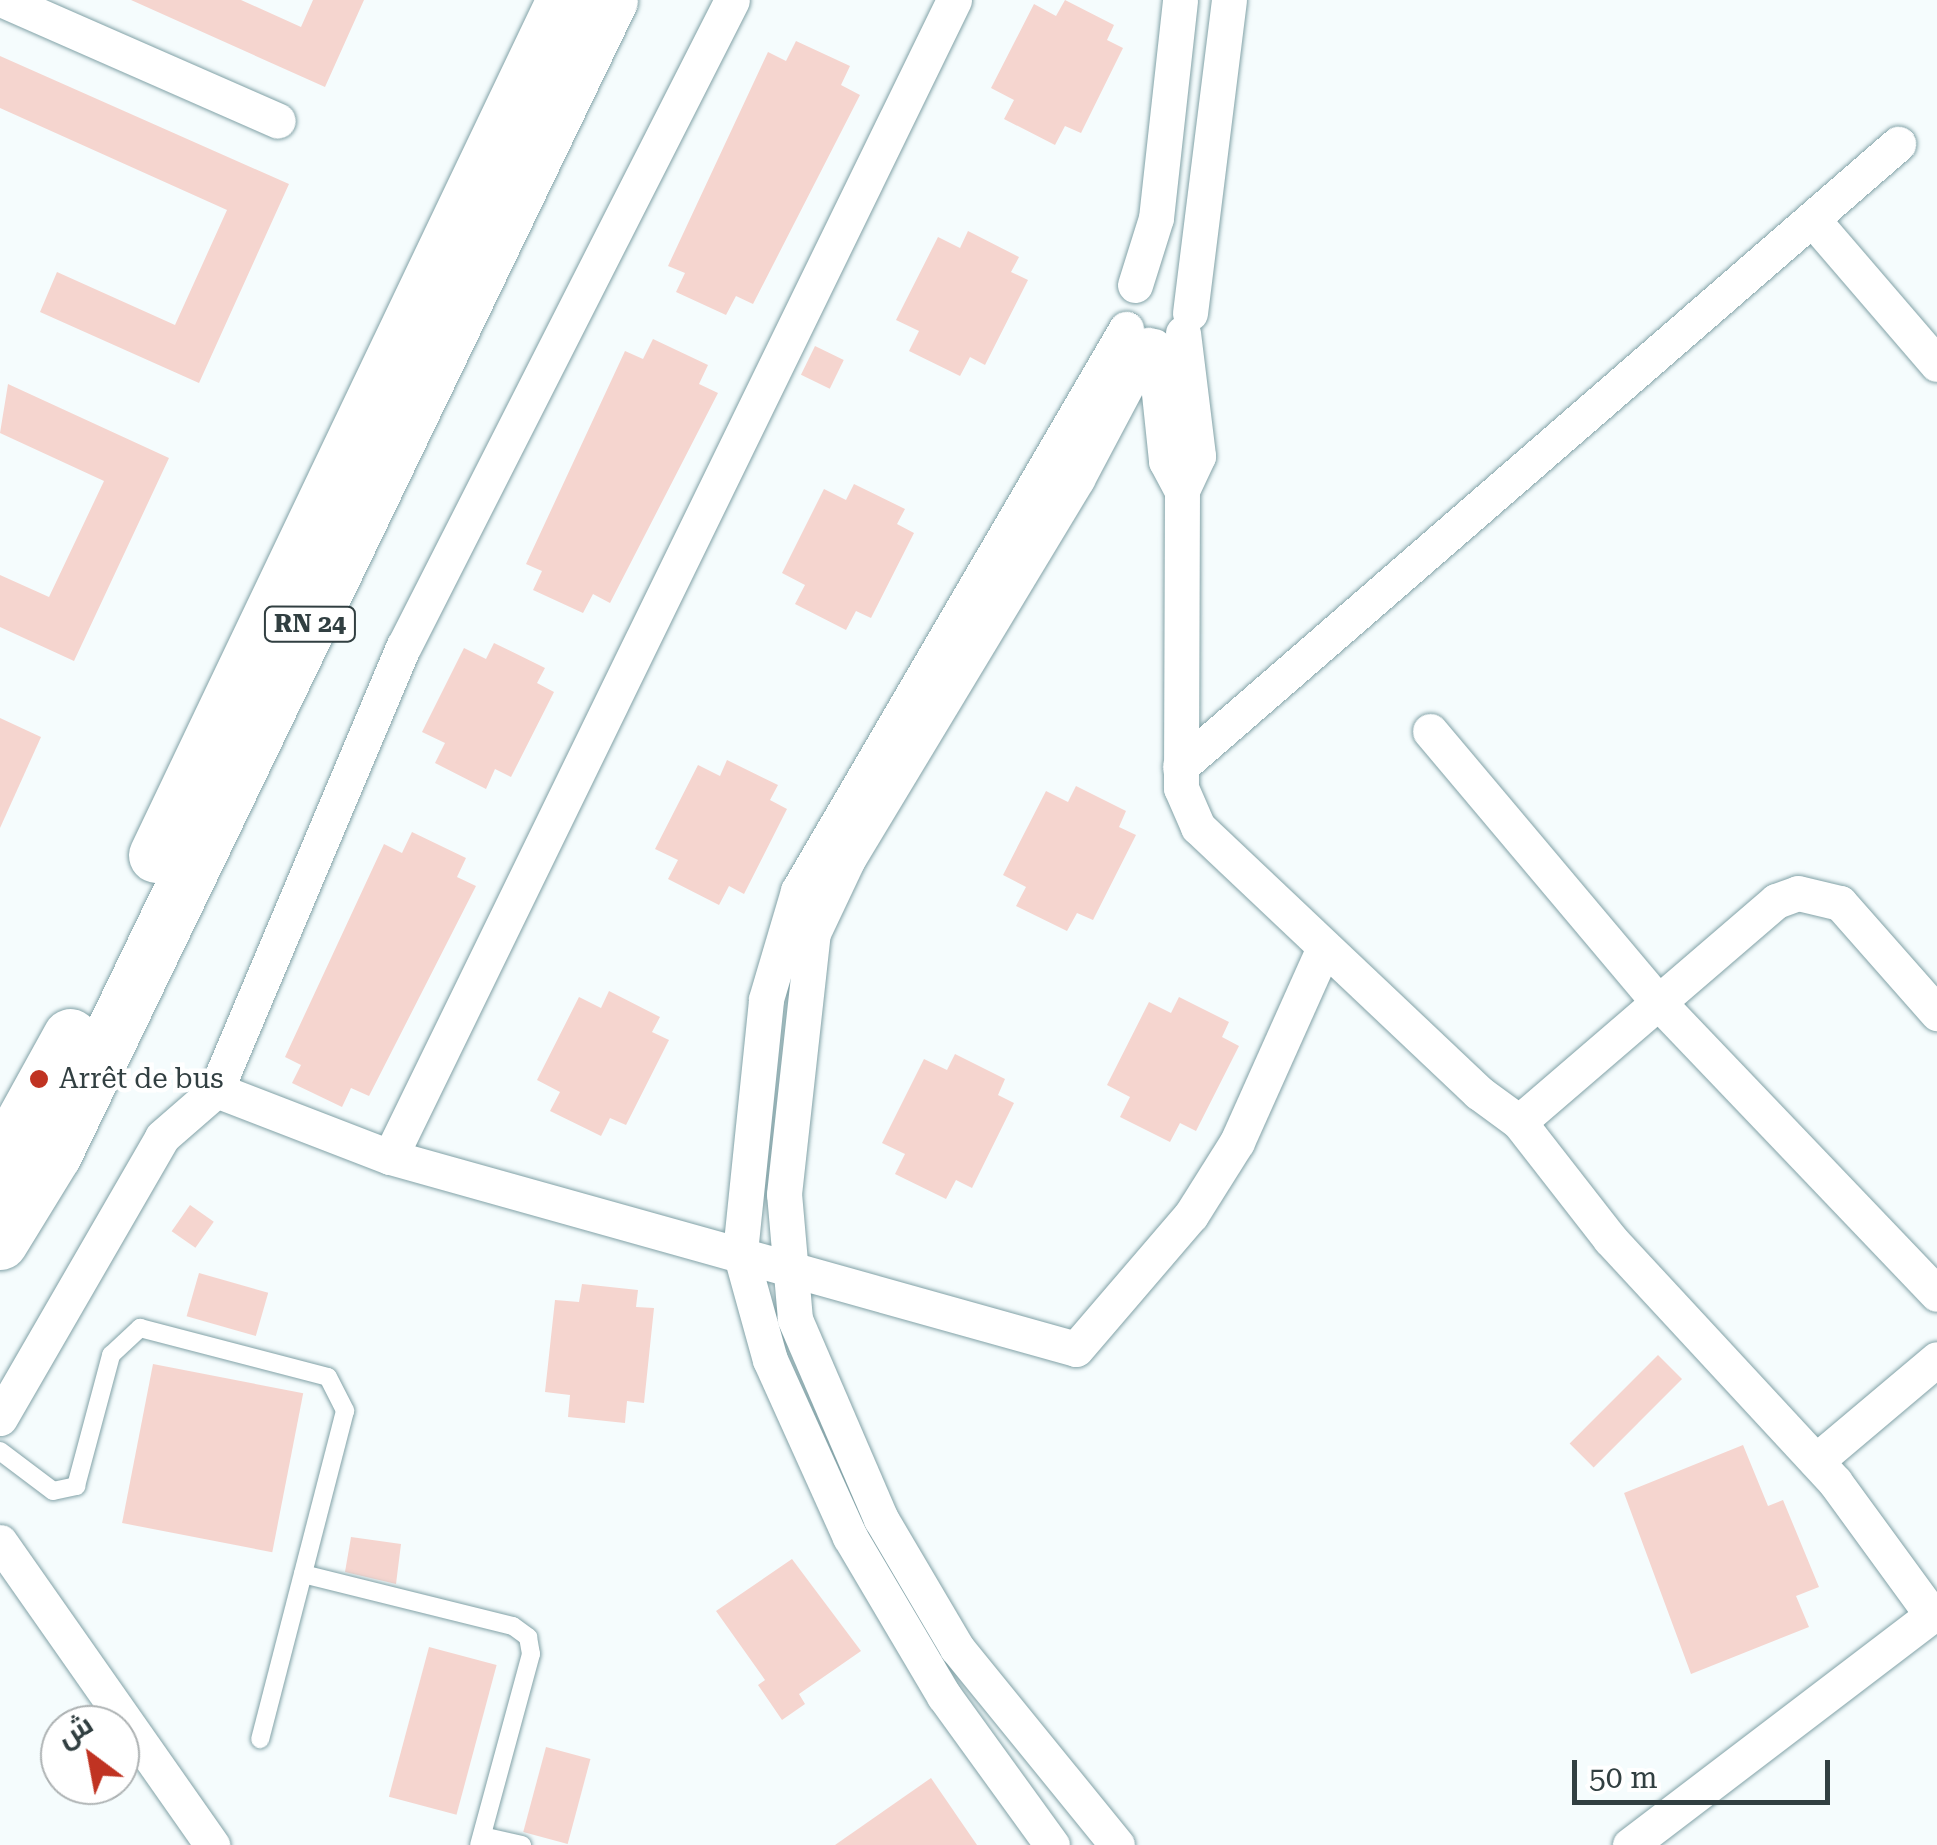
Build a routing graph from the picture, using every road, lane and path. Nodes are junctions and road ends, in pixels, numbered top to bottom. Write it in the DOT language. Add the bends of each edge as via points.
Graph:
graph roads {
  1 [pos="3,0"];
  2 [pos="564,0"];
  3 [pos="610,0"];
  4 [pos="732,0"];
  5 [pos="954,0"];
  6 [pos="1180,0"];
  7 [pos="1228,0"];
  8 [pos="278,122"];
  9 [pos="1898,144"];
  10 [pos="1813,220"];
  11 [pos="1135,286"];
  12 [pos="1160,333"];
  13 [pos="1937,364"];
  14 [pos="1430,730"];
  15 [pos="1180,767"];
  16 [pos="1323,950"];
  17 [pos="1931,993"];
  18 [pos="1660,1004"];
  19 [pos="216,1090"];
  20 [pos="1520,1122"];
  21 [pos="6,1138"];
  22 [pos="390,1156"];
  23 [pos="0,1242"];
  24 [pos="740,1252"];
  25 [pos="791,1275"];
  26 [pos="1937,1294"];
  27 [pos="1937,1359"];
  28 [pos="0,1418"];
  29 [pos="0,1451"];
  30 [pos="1816,1461"];
  31 [pos="0,1542"];
  32 [pos="303,1574"];
  33 [pos="260,1739"];
  34 [pos="480,1840"];
  35 [pos="212,1845"];
  36 [pos="522,1845"];
  37 [pos="1052,1845"];
  38 [pos="1117,1845"];
  39 [pos="1630,1845"];
  1 -- 8 [label="street"];
  2 -- 21 [label="highway, RN 24"];
  3 -- 23 [label="highway, RN 24" via="63,1136"];
  4 -- 19 [label="street" via="404,646"];
  5 -- 22 [label="street"];
  6 -- 11 [label="street" via="1156,218"];
  7 -- 12 [label="street"];
  9 -- 10 [label="street"];
  10 -- 13 [label="street"];
  10 -- 15 [label="street"];
  11 -- 12 [label="street" via="1124,301"];
  11 -- 12 [label="street" via="1166,280 1184,293"];
  12 -- 15 [label="street" via="1166,461 1182,491"];
  12 -- 24 [label="street" via="791,908 766,999"];
  12 -- 25 [label="street" via="848,859 813,933 784,1194"];
  14 -- 18 [label="street"];
  15 -- 16 [label="street" via="1198,827"];
  16 -- 20 [label="street"];
  16 -- 25 [label="street" via="1237,1142 1191,1214 1076,1348"];
  17 -- 18 [label="street" via="1840,903 1798,893 1776,901"];
  18 -- 20 [label="street"];
  18 -- 26 [label="street"];
  19 -- 22 [label="street"];
  19 -- 28 [label="street" via="162,1137"];
  20 -- 30 [label="street" via="1610,1239"];
  22 -- 24 [label="street"];
  24 -- 25 [label="street"];
  24 -- 37 [label="street" via="770,1360 850,1537 944,1696"];
  25 -- 38 [label="street" via="795,1318 881,1519 957,1648"];
  27 -- 30 [label="street"];
  29 -- 32 [label="lane" via="53,1491 76,1486 115,1345 140,1328 316,1369 337,1386 345,1411"];
  30 -- 39 [label="street" via="1932,1615"];
  31 -- 35 [label="street"];
  32 -- 33 [label="lane"];
  32 -- 34 [label="lane" via="513,1626 528,1637 530,1654"];
  34 -- 36 [label="lane"];
}
